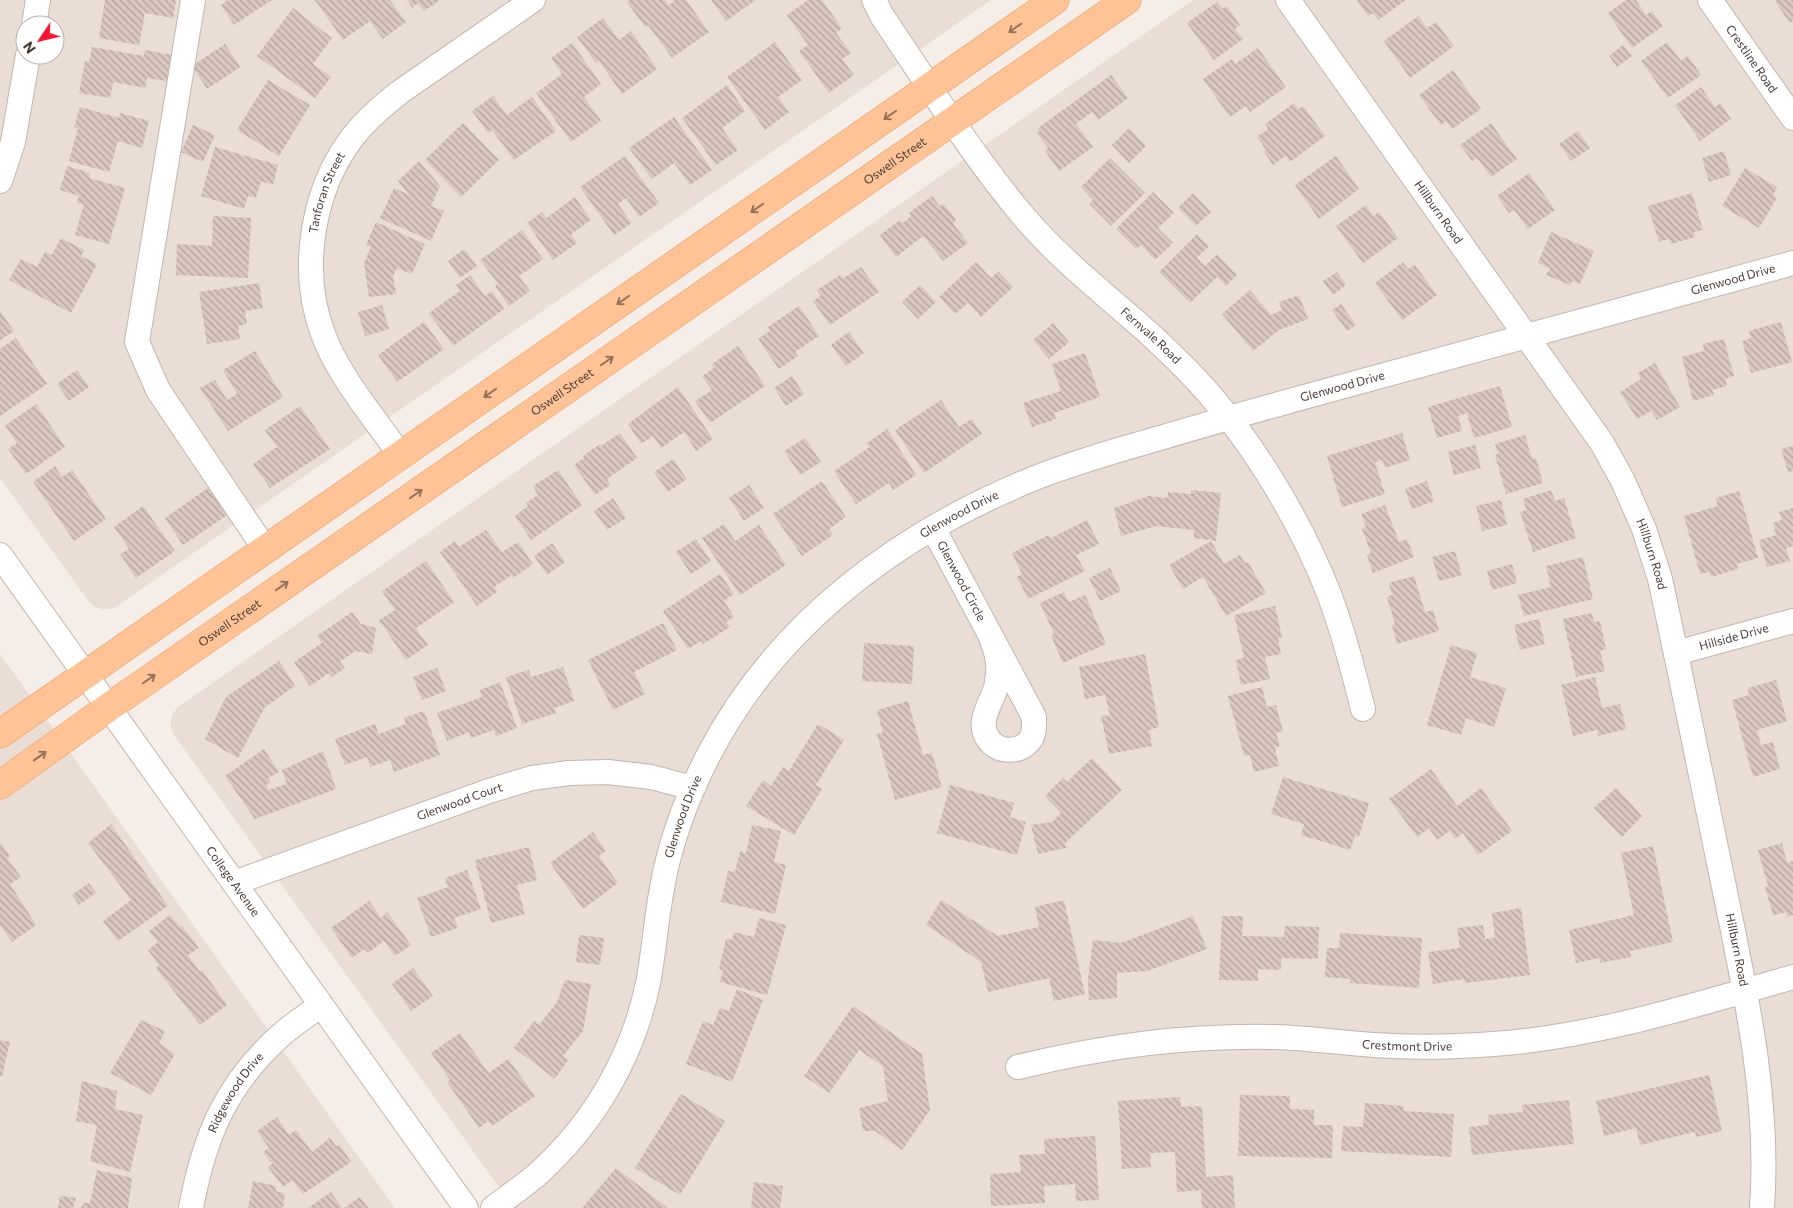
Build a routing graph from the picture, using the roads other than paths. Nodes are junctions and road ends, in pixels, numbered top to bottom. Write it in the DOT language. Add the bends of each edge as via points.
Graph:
graph roads {
  1 [pos="38,0"];
  2 [pos="193,0"];
  3 [pos="533,0"];
  4 [pos="874,0"];
  5 [pos="1056,0"];
  6 [pos="1127,0"];
  7 [pos="1288,0"];
  8 [pos="1710,0"];
  9 [pos="36,15"];
  10 [pos="26,65"];
  11 [pos="930,87"];
  12 [pos="1793,118"];
  13 [pos="953,122"];
  14 [pos="0,181"];
  15 [pos="1793,263"];
  16 [pos="1527,336"];
  17 [pos="1228,418"];
  18 [pos="400,455"];
  19 [pos="933,528"];
  20 [pos="265,549"];
  21 [pos="0,555"];
  22 [pos="1793,621"];
  23 [pos="989,632"];
  24 [pos="1676,653"];
  25 [pos="86,674"];
  26 [pos="109,707"];
  27 [pos="1363,709"];
  28 [pos="0,734"];
  29 [pos="0,785"];
  30 [pos="693,788"];
  31 [pos="234,883"];
  32 [pos="1793,977"];
  33 [pos="1745,991"];
  34 [pos="321,1005"];
  35 [pos="1018,1068"];
  36 [pos="191,1208"];
  37 [pos="466,1208"];
  38 [pos="493,1208"];
  39 [pos="1762,1208"];
  1 -- 9 [label="street"];
  2 -- 20 [label="street" via="137,342 158,390"];
  3 -- 18 [label="street, Tanforan Street" via="383,105 341,155 325,188 315,222 311,259 314,298 323,333 338,366"];
  4 -- 11 [label="street, Fernvale Road"];
  5 -- 11 [label="main road, one-way"];
  6 -- 13 [label="main road, Oswell Street"];
  7 -- 16 [label="street, Hillburn Road"];
  8 -- 12 [label="street, Crestline Road"];
  10 -- 14 [label="street" via="13,142"];
  11 -- 13 [label="street, Fernvale Road"];
  11 -- 18 [label="main road, one-way"];
  13 -- 17 [label="street, Fernvale Road" via="1024,218 1069,265 1146,330 1189,372"];
  26 -- 13 [label="main road, Oswell Street, one-way"];
  15 -- 16 [label="street, Glenwood Drive"];
  16 -- 17 [label="street, Glenwood Drive"];
  16 -- 24 [label="street, Hillburn Road" via="1602,443 1623,481 1644,529 1660,579"];
  17 -- 19 [label="street, Glenwood Drive" via="1087,459 1033,479"];
  17 -- 27 [label="street, Fernvale Road" via="1275,485 1304,538 1348,650"];
  18 -- 20 [label="main road"];
  19 -- 23 [label="street, Glenwood Circle"];
  19 -- 30 [label="street, Glenwood Drive" via="846,587 805,623 736,708"];
  20 -- 25 [label="main road"];
  21 -- 25 [label="street, College Avenue"];
  22 -- 24 [label="street, Hillside Drive"];
  24 -- 33 [label="street, Hillburn Road"];
  25 -- 26 [label="street, College Avenue"];
  25 -- 28 [label="main road"];
  29 -- 26 [label="main road, Oswell Street, one-way"];
  26 -- 31 [label="street, College Avenue"];
  30 -- 31 [label="street, Glenwood Court" via="651,777 608,772 532,778"];
  30 -- 38 [label="street, Glenwood Drive" via="677,830 663,883 648,982 636,1028 620,1067 596,1108 567,1146 538,1174"];
  31 -- 34 [label="street, College Avenue"];
  32 -- 33 [label="street, Crestmont Drive"];
  33 -- 35 [label="street, Crestmont Drive" via="1626,1023 1568,1035 1494,1044 1436,1047 1277,1038 1203,1038 1072,1054"];
  33 -- 39 [label="street, Hillburn Road" via="1758,1071 1763,1132"];
  34 -- 36 [label="street, Ridgewood Drive" via="282,1034 234,1088 202,1154"];
  34 -- 37 [label="street, College Avenue"];
}
